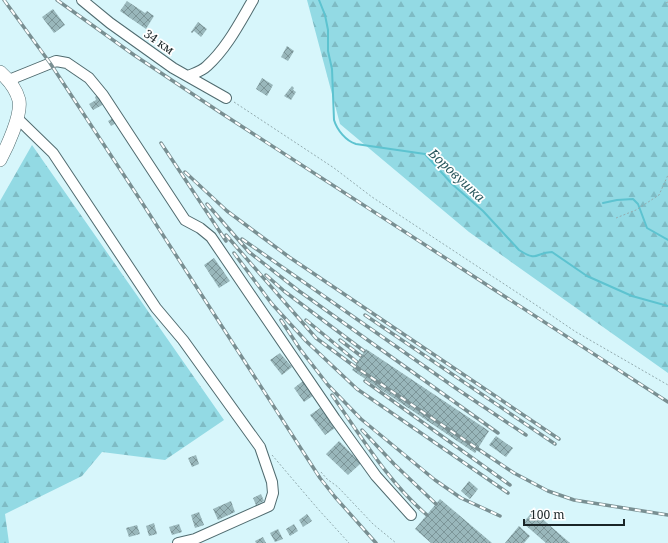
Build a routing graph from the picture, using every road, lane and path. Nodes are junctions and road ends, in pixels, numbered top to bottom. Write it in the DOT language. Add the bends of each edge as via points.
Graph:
graph roads {
  1 [pos="82,0"];
  2 [pos="253,0"];
  3 [pos="668,2"];
  4 [pos="666,3"];
  5 [pos="4,76"];
  6 [pos="188,76"];
  7 [pos="226,98"];
  8 [pos="17,118"];
  9 [pos="0,160"];
  10 [pos="668,175"];
  11 [pos="616,218"];
  12 [pos="668,386"];
  13 [pos="260,447"];
  14 [pos="321,472"];
  15 [pos="411,515"];
  16 [pos="178,543"];
  17 [pos="349,543"];
  18 [pos="396,543"];
  1 -- 6 [label="street, 34 км" via="110,23"];
  2 -- 6 [label="street" via="224,46 207,66"];
  3 -- 4 [label="path"];
  5 -- 8 [label="main road" via="19,101"];
  5 -- 15 [label="street" via="56,61 67,64 89,78 103,94 185,220 211,237 376,476"];
  6 -- 7 [label="street, 34 км"];
  7 -- 12 [label="path" via="576,332"];
  8 -- 9 [label="main road"];
  8 -- 13 [label="street" via="53,153 156,308 183,340"];
  10 -- 11 [label="path" via="659,195 636,210"];
  13 -- 16 [label="street" via="274,493 269,506"];
  13 -- 17 [label="path" via="272,454"];
  14 -- 18 [label="path" via="373,524"];
}
